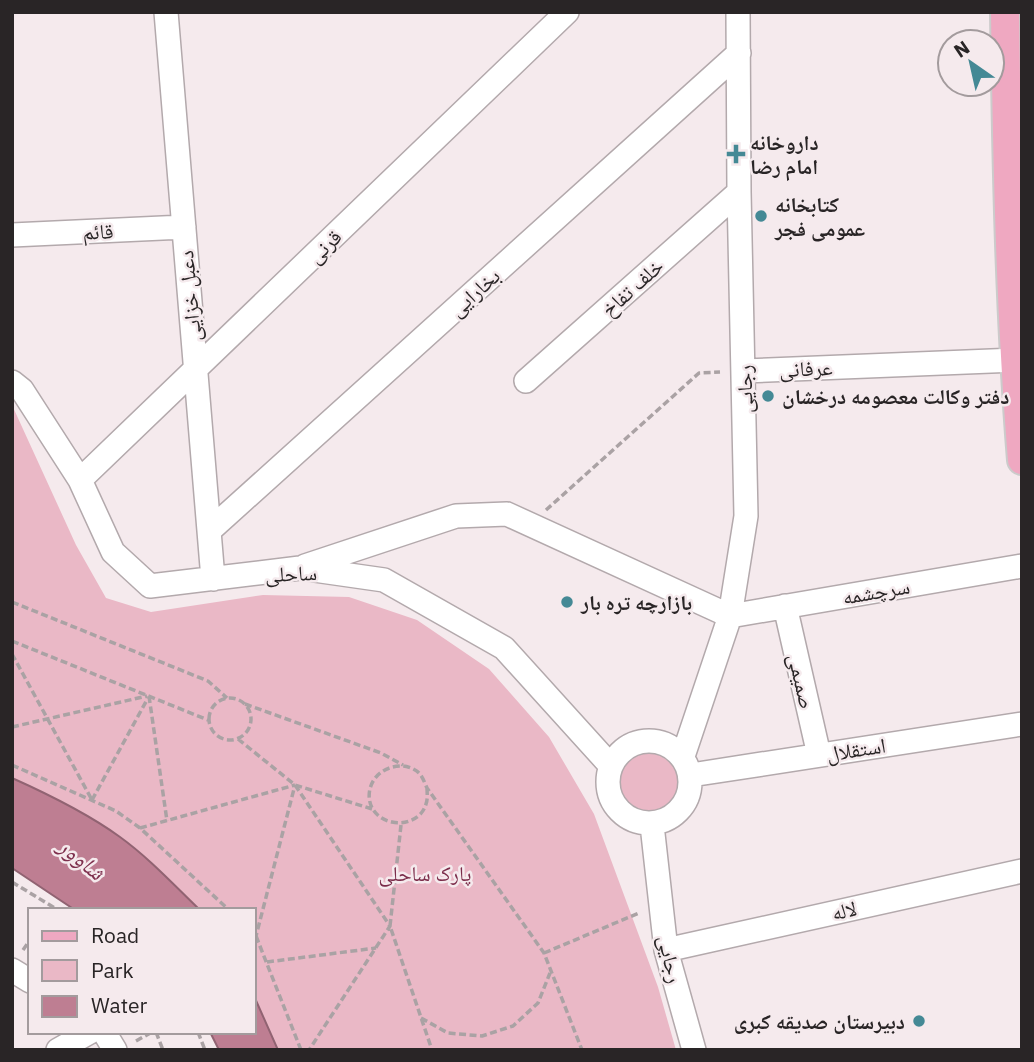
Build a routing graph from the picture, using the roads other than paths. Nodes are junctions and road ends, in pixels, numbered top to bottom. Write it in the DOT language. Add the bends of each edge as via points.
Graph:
graph roads {
  1 [pos="166,12"];
  2 [pos="568,12"];
  3 [pos="738,12"];
  4 [pos="1011,34"];
  5 [pos="739,53"];
  6 [pos="739,192"];
  7 [pos="184,227"];
  8 [pos="12,235"];
  9 [pos="1016,360"];
  10 [pos="195,369"];
  11 [pos="744,371"];
  12 [pos="12,382"];
  13 [pos="526,382"];
  14 [pos="1020,406"];
  15 [pos="1022,460"];
  16 [pos="80,480"];
  17 [pos="209,531"];
  18 [pos="1022,566"];
  19 [pos="300,568"];
  20 [pos="213,579"];
  21 [pos="785,606"];
  22 [pos="730,616"];
  23 [pos="1022,724"];
  24 [pos="818,755"];
  25 [pos="610,765"];
  26 [pos="687,766"];
  27 [pos="652,825"];
  28 [pos="1022,871"];
  29 [pos="666,950"];
  30 [pos="12,970"];
  31 [pos="28,980"];
  32 [pos="86,1034"];
  33 [pos="105,1034"];
  34 [pos="58,1050"];
  35 [pos="115,1050"];
  36 [pos="694,1050"];
  1 -- 7 [label="street, دعبل خزایی"];
  2 -- 10 [label="street, قرنی"];
  3 -- 5 [label="street, رجایی"];
  4 -- 9 [label="main road" via="1011,272"];
  5 -- 6 [label="street, رجایی"];
  5 -- 17 [label="street, بخارایی"];
  6 -- 11 [label="street, رجایی"];
  6 -- 13 [label="street, خلف تفاخ"];
  7 -- 8 [label="street, قائم"];
  7 -- 10 [label="street, دعبل خزایی"];
  9 -- 11 [label="street, عرفانی"];
  9 -- 14 [label="main road"];
  10 -- 16 [label="street, قرنی"];
  10 -- 17 [label="street, دعبل خزایی"];
  11 -- 22 [label="street, رجایی" via="746,516"];
  12 -- 16 [label="street, ساحلی" via="22,390"];
  14 -- 15 [label="main road"];
  16 -- 20 [label="street, ساحلی" via="113,552 150,586"];
  17 -- 20 [label="street, دعبل خزایی"];
  18 -- 21 [label="street, سرچشمه"];
  19 -- 20 [label="street, ساحلی"];
  19 -- 22 [label="street" via="456,516 507,514"];
  19 -- 25 [label="street, ساحلی" via="384,580 504,649"];
  21 -- 22 [label="street, سرچشمه"];
  21 -- 24 [label="street, صمیمی"];
  22 -- 26 [label="street, رجایی"];
  23 -- 24 [label="street, استقلال"];
  24 -- 26 [label="street, استقلال"];
  25 -- 26 [label="street" via="624,748 644,740 666,743"];
  25 -- 27 [label="street" via="607,787 614,807 631,821"];
  26 -- 27 [label="street" via="688,798 674,816"];
  27 -- 29 [label="street, رجایی"];
  28 -- 29 [label="street, لاله"];
  29 -- 36 [label="street, رجایی"];
  30 -- 31 [label="street"];
  32 -- 34 [label="street"];
  33 -- 35 [label="street"];
}
